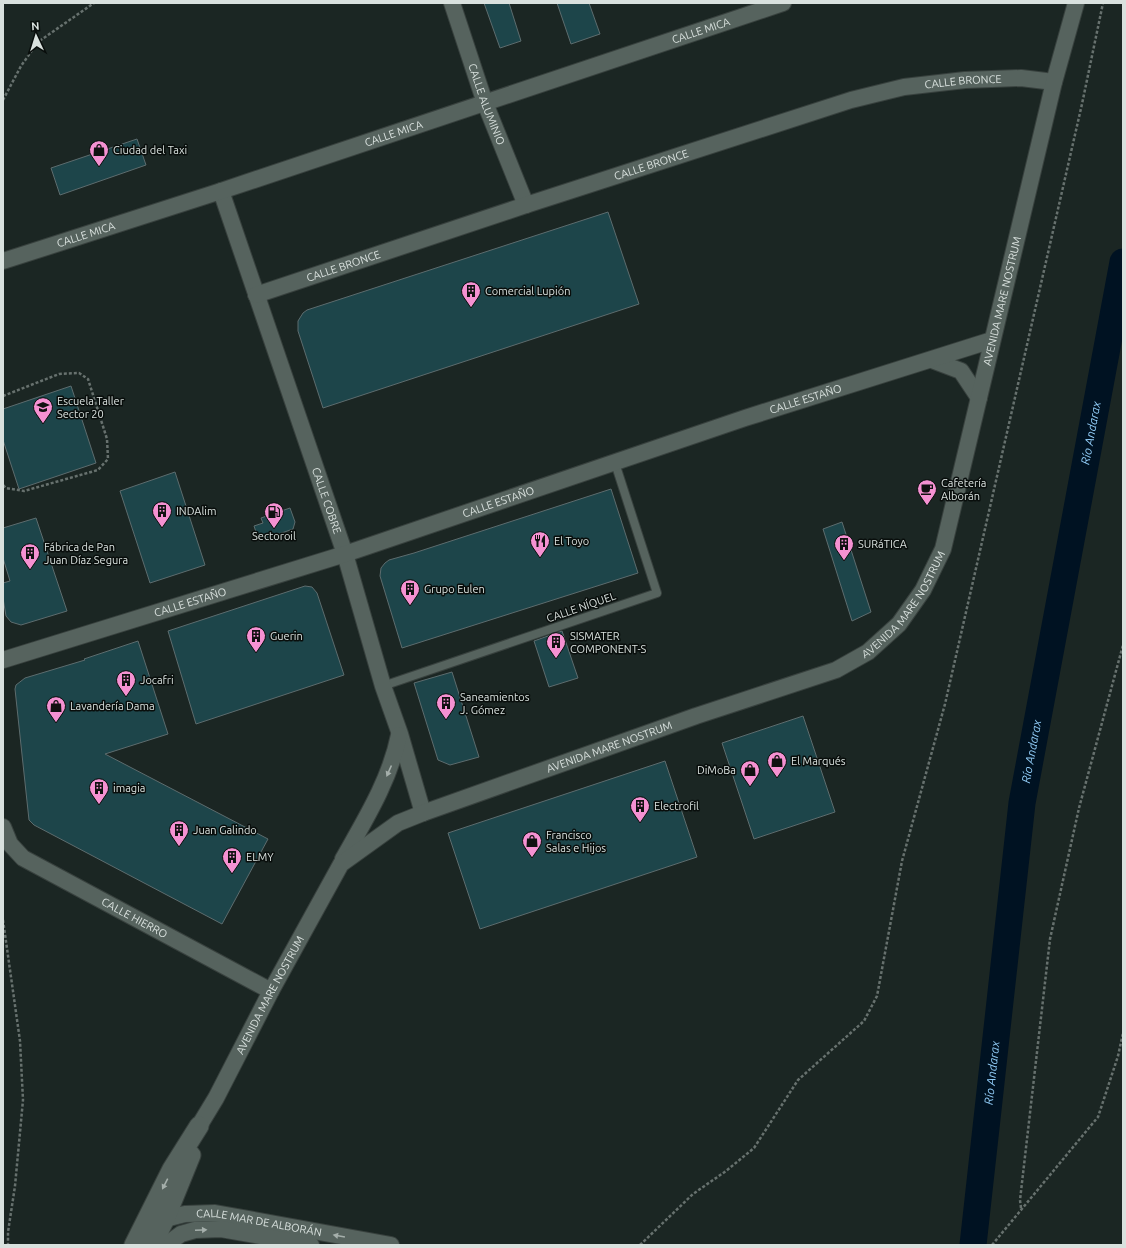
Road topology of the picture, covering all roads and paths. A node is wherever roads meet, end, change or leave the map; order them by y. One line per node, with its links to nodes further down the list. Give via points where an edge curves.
1 (94, 3): 7 (path, via 38,42 21,66)
2 (452, 3): 8 (street, CALLE ALUMINIO)
3 (783, 3): 8 (street, CALLE MICA)
4 (1076, 3): 6 (street, AVENIDA MARE NOSTRUM)
5 (1103, 3): 42 (path, via 1081,112 945,704 902,861 877,996 864,1021 798,1080 754,1148 693,1194)
6 (1054, 82): 10 (street, CALLE BRONCE, via 1021,78 965,80 904,87 851,100); 13 (street, AVENIDA MARE NOSTRUM)
7 (3, 100)
8 (485, 103): 9 (street, CALLE MICA); 10 (street, CALLE ALUMINIO)
9 (221, 191): 11 (street, CALLE MICA); 12 (street, CALLE COBRE)
10 (526, 205): 12 (street, CALLE BRONCE)
11 (3, 261)
12 (256, 295): 19 (street, CALLE COBRE)
13 (992, 340): 14 (street, CALLE ESTAÑO); 16 (street, AVENIDA MARE NOSTRUM)
14 (932, 360): 16 (street, via 961,371); 17 (street, CALLE ESTAÑO, via 745,418)
15 (3, 396): 18 (path, via 60,374 80,373 88,379 107,439 108,459 98,470 24,492)
16 (979, 398): 24 (street, AVENIDA MARE NOSTRUM, via 943,549 923,590 899,624 868,652 836,670 696,716)
17 (615, 463): 19 (street, CALLE ESTAÑO); 22 (lane, CALLE NÍQUEL, via 657,593)
18 (3, 485)
19 (345, 554): 21 (street, CALLE ESTAÑO); 22 (street, CALLE COBRE)
20 (1123, 646): 31 (path, via 1079,808 1050,939)
21 (3, 660)
22 (383, 686): 23 (street, CALLE COBRE)
23 (400, 734): 24 (street, CALLE COBRE); 26 (street, AVENIDA MARE NOSTRUM, one-way to 26, via 389,770)
24 (423, 813): 26 (street, AVENIDA MARE NOSTRUM, via 398,823)
25 (4, 831): 28 (street, CALLE HIERRO, via 10,844 23,858)
26 (341, 864): 28 (street, AVENIDA MARE NOSTRUM)
27 (3, 920): 36 (path, via 20,1040 23,1100)
28 (271, 991): 30 (street, AVENIDA MARE NOSTRUM)
29 (1123, 1033): 31 (path, via 1098,1117)
30 (199, 1126): 32 (street, AVENIDA MARE NOSTRUM, via 189,1163); 37 (street, AVENIDA MARE NOSTRUM, one-way to 37, via 172,1169)
31 (1021, 1208): 43 (path)
32 (165, 1219): 33 (street, CALLE MAR DE ALBORÁN, via 185,1214 215,1212); 37 (street, CALLE MAR DE ALBORÁN); 38 (street, AVENIDA MARE NOSTRUM)
33 (270, 1238): 34 (street, CALLE MAR DE ALBORÁN); 35 (street, CALLE MAR DE ALBORÁN); 41 (street, CALLE MAR DE ALBORÁN, one-way to 33)
34 (251, 1240): 39 (street, CALLE MAR DE ALBORÁN, one-way to 34, via 181,1234 196,1230 221,1229)
35 (292, 1243): 40 (street, CALLE MAR DE ALBORÁN)
36 (8, 1245)
37 (135, 1245)
38 (152, 1245)
39 (166, 1245)
40 (310, 1245)
41 (391, 1245)
42 (640, 1245)
43 (992, 1245)

